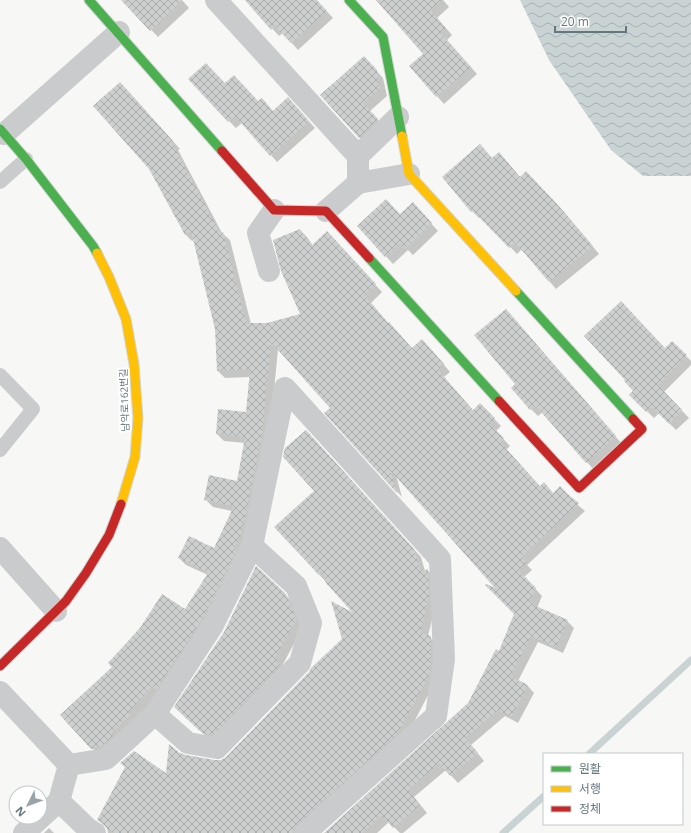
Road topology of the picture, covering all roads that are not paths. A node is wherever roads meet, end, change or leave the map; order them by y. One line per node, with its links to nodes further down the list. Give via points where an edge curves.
1 (89, 0): 4 (street)
2 (216, 0): 7 (street)
3 (349, 0): 5 (street, via 383,37)
4 (119, 32): 6 (street); 12 (street)
5 (398, 117): 7 (street); 9 (street)
6 (2, 132): 8 (street, 남악로162번길)
7 (358, 156): 11 (street)
8 (26, 159): 10 (lane); 19 (street, 남악로162번길, via 93,246 126,319 134,364 137,410 135,457 124,497 109,535 86,573)
9 (409, 174): 11 (street); 13 (street, via 642,429 579,488)
10 (0, 182)
11 (358, 183): 13 (street)
12 (274, 210): 13 (street); 14 (street, via 258,233)
13 (326, 211)
14 (269, 271)
15 (0, 375): 16 (lane, via 33,409)
16 (0, 450)
17 (252, 546): 22 (street, via 213,625); 22 (street, via 296,586 310,623 300,663 218,748 188,743); 27 (street, via 285,388 440,559 444,659 436,716)
18 (0, 548): 19 (street)
19 (56, 611): 20 (street, 남악로162번길)
20 (0, 666)
21 (0, 692): 23 (street)
22 (155, 714): 23 (street, via 106,759)
23 (69, 765): 24 (street)
24 (59, 801): 25 (street); 26 (street)
25 (24, 833)
26 (95, 833)
27 (305, 833)

